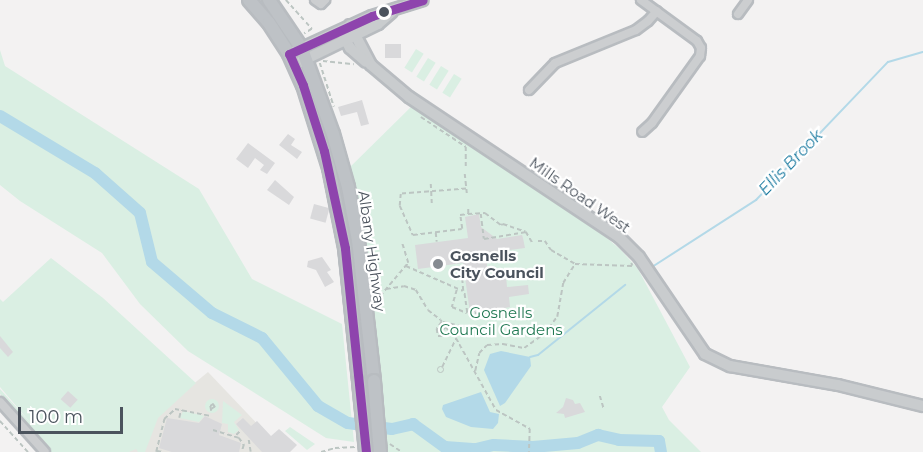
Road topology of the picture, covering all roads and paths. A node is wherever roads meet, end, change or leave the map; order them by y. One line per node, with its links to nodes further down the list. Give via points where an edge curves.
1 (249, 0): 13 (highway, Albany Highway)
2 (269, 0): 13 (highway, Albany Highway)
3 (286, 0): 12 (path, via 312,29)
4 (315, 0): 5 (street, via 321,4)
5 (325, 0)
6 (423, 0): 11 (main road)
7 (641, 0): 9 (street)
8 (748, 0): 10 (street)
9 (657, 11): 14 (street, via 636,30 555,63); 15 (street, via 701,48 700,56)
10 (738, 14)
11 (348, 32): 13 (main road); 49 (main road, Mills Road West, via 372,65 441,120 619,237 639,257 705,354 730,366 838,385)
12 (304, 34)
13 (298, 57): 21 (highway, Albany Highway, via 333,134); 36 (highway, Albany Highway, via 328,168)
14 (530, 90)
15 (642, 132)
16 (465, 174): 18 (path)
17 (431, 184): 19 (path)
18 (466, 189): 19 (path); 20 (path)
19 (431, 192): 22 (path); 26 (path, via 401,194 400,206 413,235)
20 (466, 194)
21 (351, 202): 36 (highway, via 345,212); 59 (highway, Albany Highway, bridge)
22 (432, 204)
23 (468, 208): 25 (path)
24 (481, 213): 25 (path); 27 (path, via 501,225); 27 (path, via 484,239)
25 (468, 214): 26 (path, via 460,215 462,229)
26 (436, 232): 29 (path)
27 (526, 232): 30 (path)
28 (538, 241): 33 (path, via 545,241 551,250)
29 (437, 242)
30 (532, 242)
31 (402, 243): 34 (path)
32 (631, 260): 33 (path, via 632,266)
33 (575, 264): 46 (path, via 563,283 557,317 544,334 524,348 498,344 483,347 475,363)
34 (406, 266): 37 (path); 38 (path)
35 (461, 266): 39 (path)
36 (348, 276): 60 (highway, Albany Highway, bridge)
37 (458, 288): 39 (path); 41 (path, via 452,307)
38 (386, 289): 40 (path); 43 (path, via 404,286 416,290 428,310)
39 (464, 291): 41 (path)
40 (371, 307)
41 (467, 313): 42 (path)
42 (486, 313)
43 (442, 322): 44 (path, via 460,326); 44 (path, via 438,336 443,336 445,327)
44 (457, 337): 45 (path); 46 (path)
45 (442, 367)
46 (475, 375): 69 (path, via 496,410 530,429)
47 (600, 396): 51 (path)
48 (0, 402): 63 (street)
49 (923, 406)
50 (181, 409): 52 (path); 53 (path); 61 (path, via 164,419)
51 (604, 409)
52 (210, 416)
53 (179, 418)
54 (0, 421): 62 (path)
55 (213, 430): 57 (path)
56 (240, 431): 57 (path)
57 (235, 436): 65 (path, via 243,442)
58 (249, 440): 66 (path)
59 (385, 448): 68 (path)
60 (363, 450): 67 (path, via 335,448)
61 (156, 451): 64 (path)
62 (28, 452)
63 (45, 452)
64 (163, 452)
65 (242, 452)
66 (251, 452)
67 (321, 452)
68 (402, 452)
69 (529, 452)

